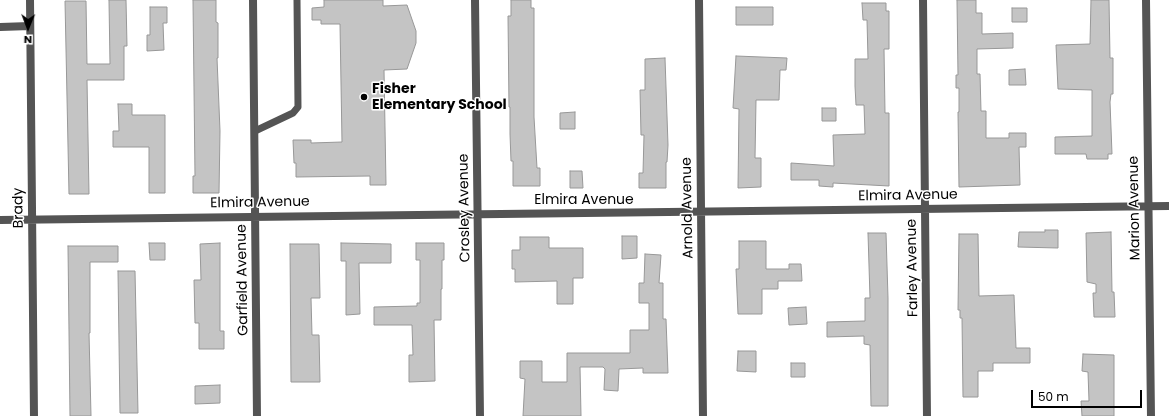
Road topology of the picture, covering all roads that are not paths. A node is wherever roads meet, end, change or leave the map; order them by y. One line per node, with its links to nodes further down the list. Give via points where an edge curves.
1 (30, 0): 9 (street, Brady)
2 (253, 0): 10 (street, Garfield Avenue)
3 (297, 0): 10 (lane, via 298,107 293,113)
4 (475, 0): 15 (street, Crosley Avenue)
5 (699, 0): 14 (street, Arnold Avenue)
6 (923, 0): 13 (street, Farley Avenue)
7 (1146, 0): 11 (street, Marion Avenue)
8 (0, 26): 9 (street)
9 (30, 26): 17 (street, Brady)
10 (255, 131): 16 (street, Garfield Avenue)
11 (1148, 206): 12 (street, Elmira Avenue); 13 (street, Elmira Avenue); 24 (street, Marion Avenue)
12 (1169, 206)
13 (926, 208): 14 (street, Elmira Avenue); 23 (street, Farley Avenue)
14 (701, 213): 15 (street, Elmira Avenue); 22 (street, Arnold Avenue)
15 (478, 214): 16 (street, Elmira Avenue); 21 (street, Crosley Avenue)
16 (255, 217): 17 (street, Elmira Avenue); 20 (street, Garfield Avenue)
17 (32, 219): 18 (street, Elmira Avenue); 19 (street, Brady)
18 (0, 220)
19 (34, 416)
20 (257, 416)
21 (480, 416)
22 (704, 416)
23 (928, 416)
24 (1151, 416)

